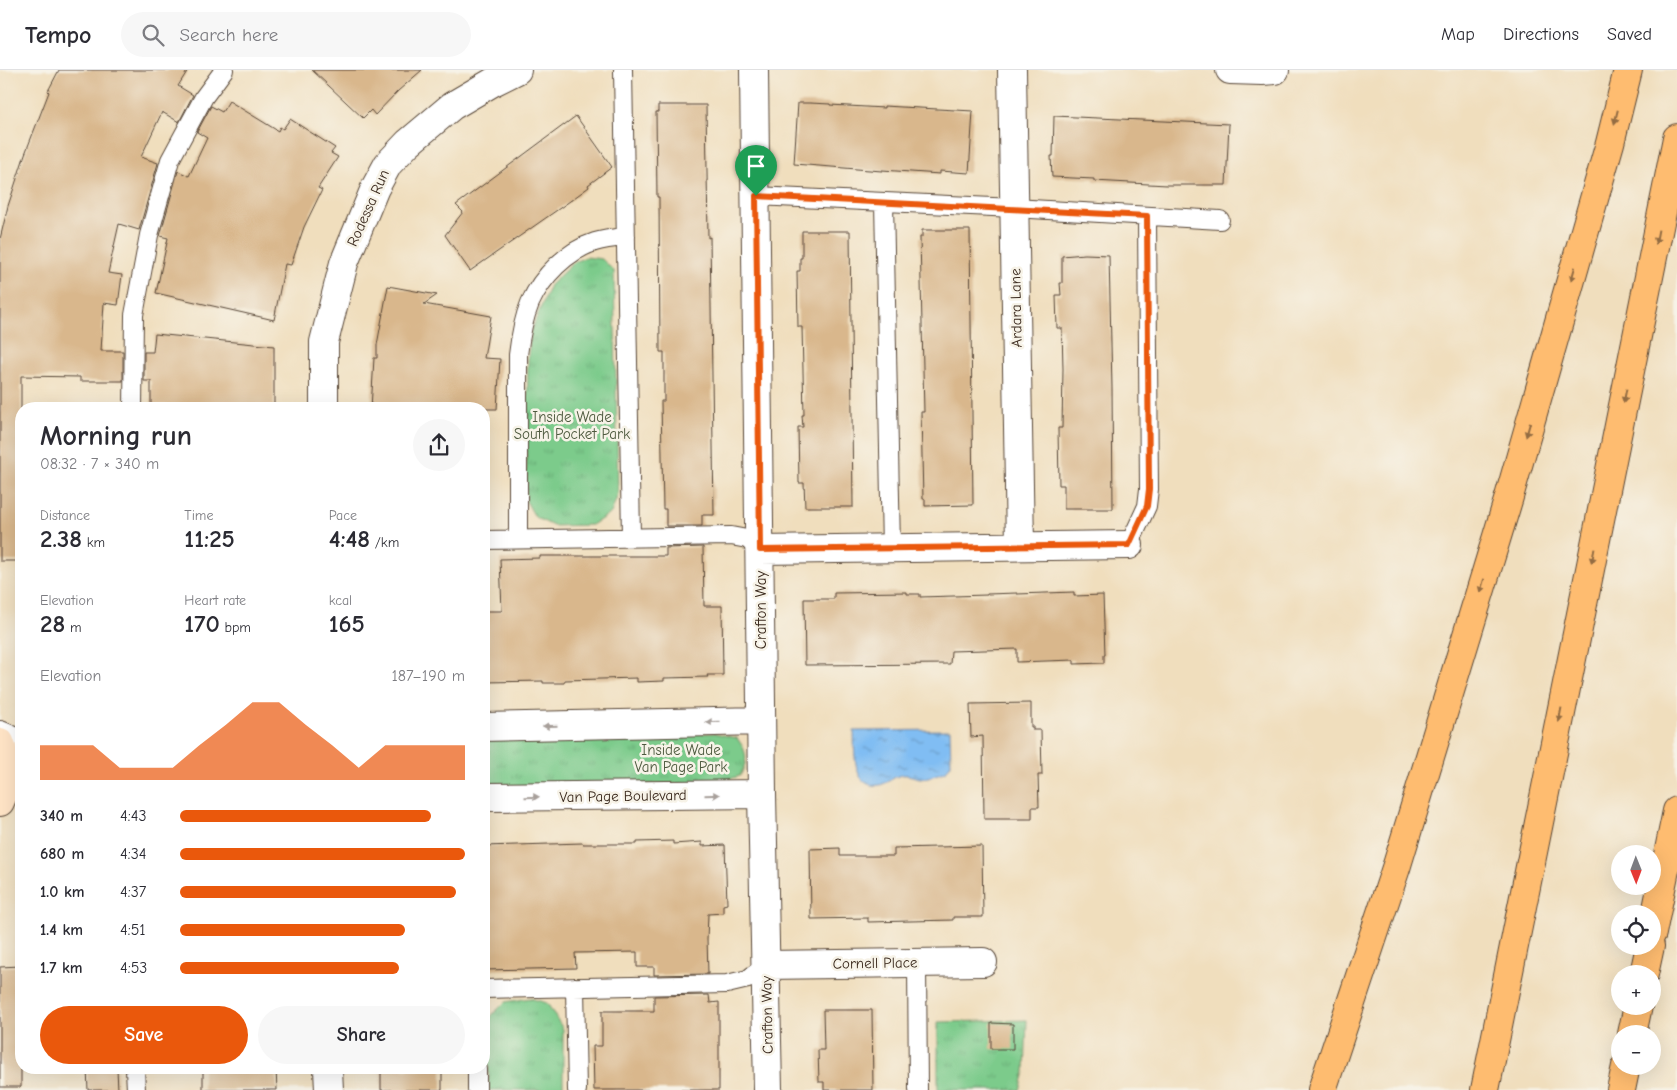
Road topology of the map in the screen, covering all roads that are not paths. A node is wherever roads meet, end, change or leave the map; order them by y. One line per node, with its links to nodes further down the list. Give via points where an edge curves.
1 (224, 70): 16 (lane, via 204,97 170,160 149,235 134,315)
2 (517, 70): 17 (street, Rodessa Run, via 452,106 388,164 344,263 324,342)
3 (623, 70): 15 (lane)
4 (754, 70): 10 (street, Crafton Way)
5 (1012, 70): 12 (street, Ardara Lane)
6 (1230, 70): 7 (street)
7 (1275, 70)
8 (1628, 70): 50 (highway, one-way to 50, via 1509,498 1397,865)
9 (1677, 138): 51 (highway, one-way to 51)
10 (756, 196): 11 (lane); 24 (street, Crafton Way)
11 (884, 202): 12 (lane); 23 (lane)
12 (1014, 208): 13 (lane); 22 (street, Ardara Lane)
13 (1147, 216): 14 (lane); 21 (lane, via 1149,489 1147,506)
14 (1220, 220)
15 (626, 237): 18 (lane); 19 (lane, via 595,242 567,256 547,276 530,303 521,331 518,356)
16 (133, 402)
17 (324, 402)
18 (631, 537): 19 (lane); 24 (lane, via 731,536 747,540)
19 (518, 539): 20 (lane)
20 (490, 540)
21 (1129, 545): 22 (street)
22 (1020, 546): 23 (street)
23 (891, 548): 24 (street)
24 (760, 550): 25 (street, Crafton Way)
25 (762, 721): 26 (street, one-way to 26); 30 (street, Crafton Way)
26 (490, 728)
27 (0, 735): 28 (street)
28 (15, 741)
29 (0, 742): 31 (street, via 6,759)
30 (762, 794): 32 (street, Van Page Boulevard, one-way to 30); 37 (street, Crafton Way)
31 (9, 796)
32 (490, 797)
33 (1677, 811): 34 (highway)
34 (1658, 905)
35 (984, 962): 36 (street, Cornell Place)
36 (916, 963): 37 (street, Cornell Place); 49 (lane)
37 (766, 965): 38 (lane, via 748,979 727,984); 48 (street, Crafton Way)
38 (575, 987): 39 (lane); 47 (lane)
39 (490, 989)
40 (135, 1074): 44 (lane)
41 (328, 1074): 45 (street)
42 (477, 1074): 46 (lane)
43 (1624, 1075): 52 (highway)
44 (136, 1090)
45 (328, 1090)
46 (477, 1090)
47 (577, 1090)
48 (768, 1090)
49 (918, 1090)
50 (1322, 1090)
51 (1485, 1090)
52 (1621, 1090)

